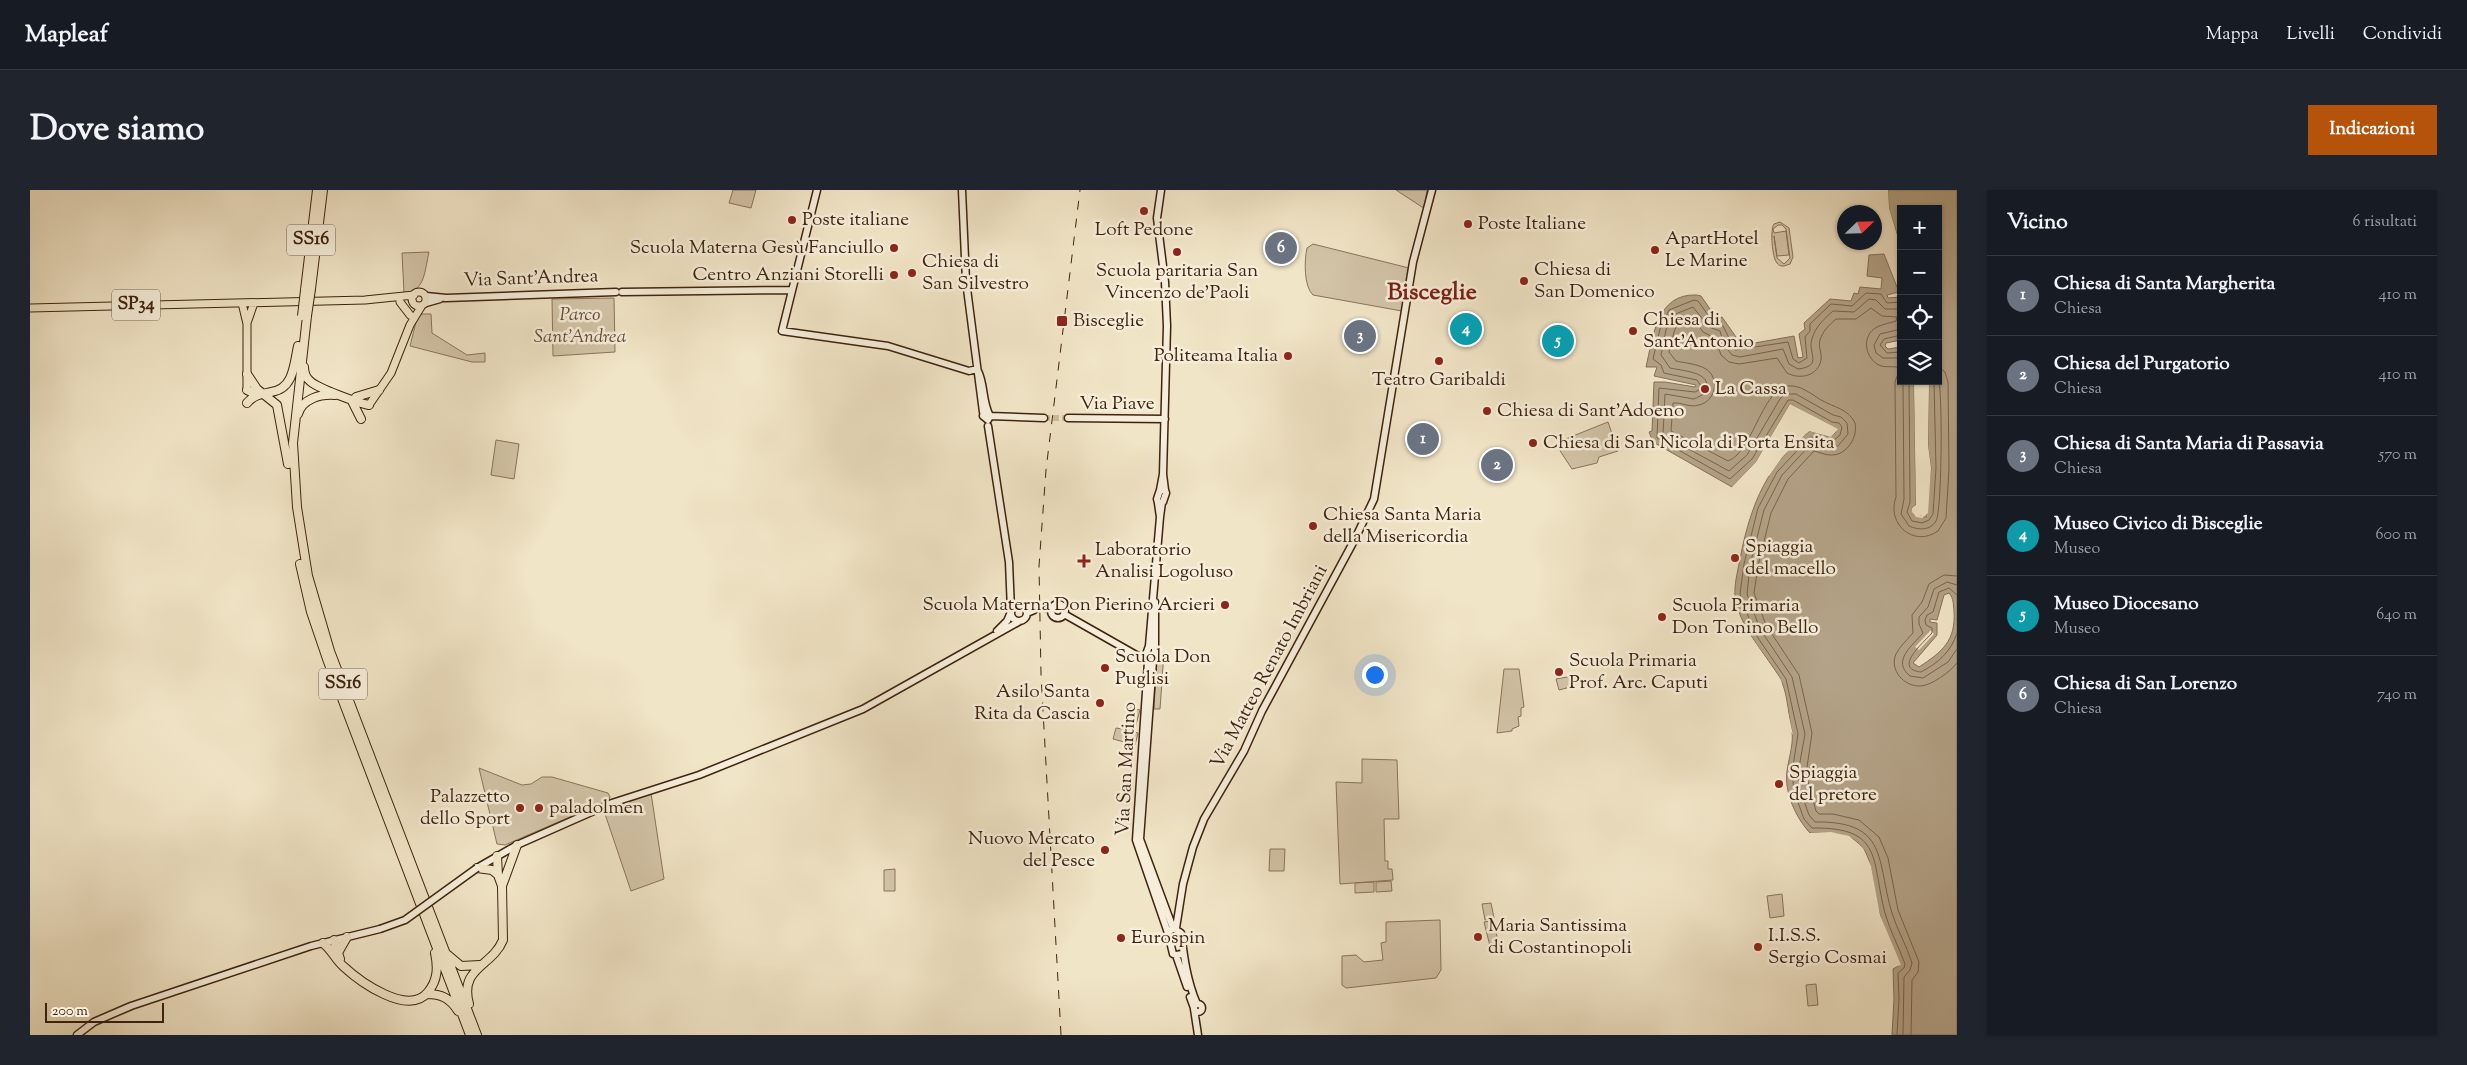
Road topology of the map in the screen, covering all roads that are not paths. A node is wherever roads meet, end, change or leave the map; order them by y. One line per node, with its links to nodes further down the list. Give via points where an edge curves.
1 (317, 190): 7 (highway, SS16)
2 (323, 190): 7 (highway, SS16)
3 (817, 190): 8 (street, via 797,279)
4 (962, 190): 19 (street, via 967,287)
5 (1161, 190): 32 (street, via 1157,218 1167,326)
6 (1432, 190): 47 (street, Via Matteo Renato Imbriani, via 1413,262 1372,504 1244,751 1204,819 1193,847)
7 (308, 289): 18 (highway, SS16, bridge)
8 (791, 290): 10 (street, Via Sant'Andrea, via 619,292); 19 (street, via 782,331 888,346 968,371)
9 (391, 298): 10 (main road, Via Sant'Andrea); 11 (main road, Via Sant'Andrea); 13 (main road, Via Sant'Andrea)
10 (419, 301): 11 (main road, Via Sant'Andrea); 15 (main road); 17 (main road)
11 (400, 302): 15 (main road)
12 (242, 303): 13 (main road, Via Sant'Andrea); 14 (main road, SP34); 16 (main road)
13 (254, 303): 16 (main road)
14 (30, 308)
15 (410, 315): 17 (main road)
16 (247, 324): 20 (main road)
17 (410, 325): 22 (main road, via 398,360)
18 (301, 346): 23 (highway, via 287,385 278,391); 24 (highway, via 309,381); 33 (highway, SS16); 34 (highway, SS16, via 290,423)
19 (977, 370): 28 (street, via 982,377)
20 (247, 374): 21 (main road); 23 (highway)
21 (247, 390): 23 (highway)
22 (379, 390): 25 (highway); 27 (main road)
23 (259, 392): 26 (highway); 34 (highway, via 273,400 280,410)
24 (341, 395): 25 (highway); 33 (highway, via 328,394 307,401 300,408)
25 (354, 399): 27 (highway); 31 (highway)
26 (247, 403)
27 (369, 405)
28 (986, 415): 29 (street); 35 (street)
29 (1044, 418)
30 (1068, 418): 32 (street, Via Piave)
31 (361, 419)
32 (1165, 419): 41 (street, via 1162,490 1157,499 1160,517)
33 (295, 424): 53 (highway, SS16, via 296,507 316,610)
34 (288, 464): 50 (highway, SS16, via 295,540 311,612)
35 (1011, 580): 36 (street, via 1016,598); 37 (street)
36 (1024, 609): 37 (street, via 1014,607); 39 (street, via 1024,619)
37 (1011, 612): 39 (street, via 1013,619); 40 (street)
38 (1065, 612): 38 (street, via 1057,618 1053,610 1061,605); 41 (street, via 1135,652); 42 (street)
39 (1020, 621): 40 (street)
40 (994, 634): 43 (street, via 863,709 699,775 612,803)
41 (1150, 648): 42 (street); 42 (street, via 1155,654)
42 (1149, 661): 48 (street, Via San Martino, via 1140,831 1142,847); 51 (street, Via San Martino, via 1136,840)
43 (517, 845): 44 (street); 46 (highway)
44 (497, 856): 45 (street); 46 (highway)
45 (477, 868): 46 (highway); 52 (street, bridge, via 405,920)
46 (502, 874): 58 (highway, via 503,940 494,955)
47 (1180, 908): 49 (street); 51 (street)
48 (1168, 916): 49 (street); 51 (street, Via San Martino)
49 (1177, 917): 51 (street)
50 (426, 920): 59 (highway, via 437,968); 60 (highway, SS16)
51 (1175, 931): 57 (street); 57 (street)
52 (348, 937): 54 (street); 56 (highway)
53 (441, 939): 58 (highway, via 449,957 460,966); 62 (highway, SS16)
54 (334, 940): 55 (street); 56 (highway)
55 (323, 943): 56 (highway); 61 (street, via 131,1006 94,1022)
56 (336, 951): 59 (highway, via 342,966 386,996 406,1001)
57 (1179, 955): 63 (street, via 1196,1008)
58 (480, 965): 62 (highway, via 468,979 467,998)
59 (427, 994): 60 (highway, via 439,994 453,1002)
60 (470, 1033)
61 (77, 1035)
62 (478, 1035)
63 (1199, 1035)

